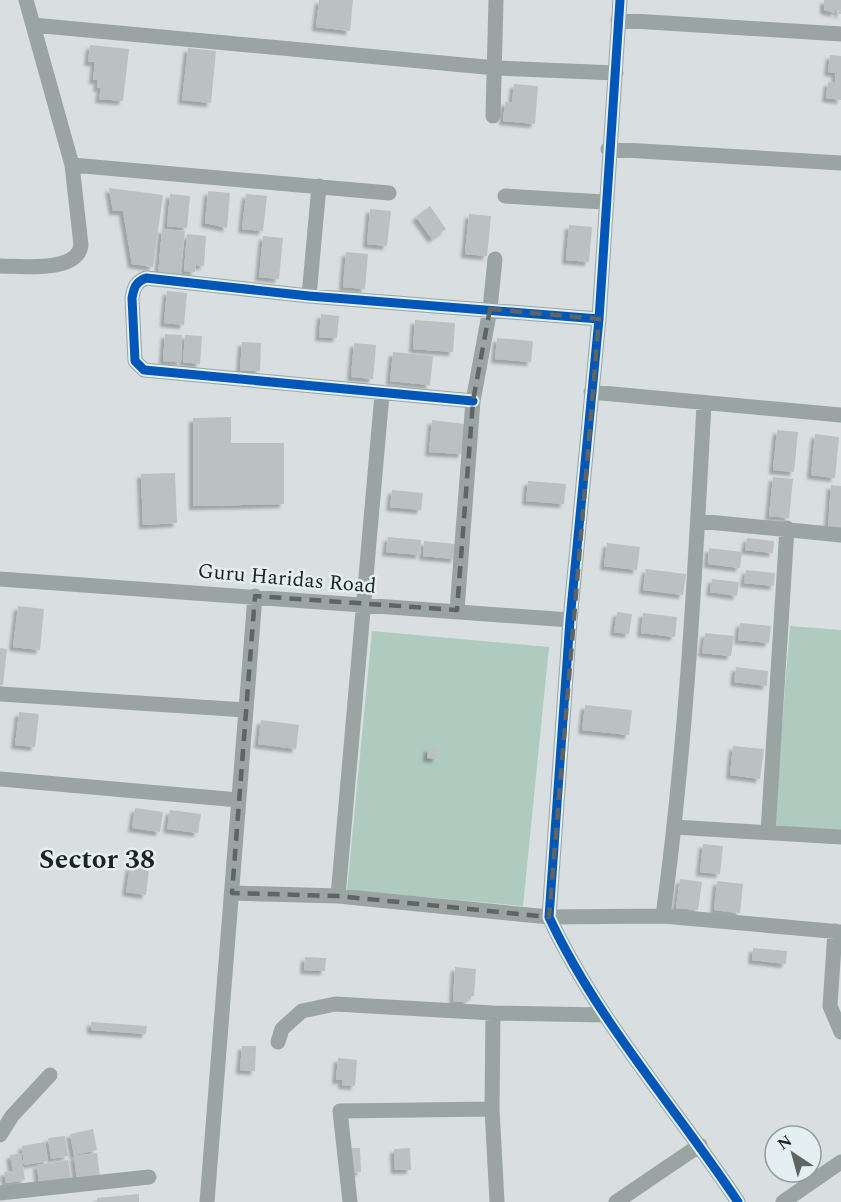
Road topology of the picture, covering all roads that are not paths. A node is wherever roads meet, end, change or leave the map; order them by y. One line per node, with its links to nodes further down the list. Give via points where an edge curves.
1 (26, 0): 5 (street)
2 (496, 0): 7 (street)
3 (620, 0): 4 (street)
4 (618, 20): 6 (street); 8 (street)
5 (33, 25): 7 (street); 12 (street)
6 (841, 34)
7 (495, 68): 8 (street); 9 (street)
8 (616, 73): 10 (street)
9 (493, 116)
10 (608, 149): 11 (street); 16 (street)
11 (841, 163)
12 (72, 165): 13 (street); 18 (street, via 80,252 63,265)
13 (319, 186): 14 (street); 19 (street)
14 (389, 194)
15 (505, 196): 16 (street)
16 (604, 202): 21 (street)
17 (495, 259): 20 (street)
18 (0, 266)
19 (309, 296): 20 (street); 23 (street, via 146,278 138,282 132,298 135,361 144,370)
20 (490, 309): 21 (street); 24 (street)
21 (598, 319): 22 (street)
22 (591, 392): 25 (street); 34 (street)
23 (382, 394): 24 (street); 32 (street)
24 (473, 401): 33 (street)
25 (704, 404): 26 (street); 27 (street)
26 (841, 415)
27 (698, 521): 28 (street); 39 (street)
28 (788, 528): 29 (street); 40 (street)
29 (841, 535)
30 (0, 579): 31 (street, Guru Haridas Road)
31 (255, 596): 32 (street, Guru Haridas Road); 36 (street)
32 (363, 607): 33 (street, Guru Haridas Road); 43 (street)
33 (457, 610): 34 (street, Guru Haridas Road)
34 (570, 620): 45 (street)
35 (0, 694): 36 (street)
36 (246, 710): 38 (street)
37 (0, 779): 38 (street)
38 (239, 800): 42 (street)
39 (675, 827): 40 (street); 44 (street)
40 (768, 832): 41 (street)
41 (841, 837)
42 (232, 893): 43 (street); 58 (street)
43 (338, 896): 45 (street)
44 (663, 916): 45 (street); 46 (street)
45 (549, 917): 48 (street)
46 (838, 932): 49 (street, via 830,1006)
47 (493, 1013): 48 (street); 50 (street, via 325,1006 302,1011 282,1029); 52 (street)
48 (604, 1015): 54 (street)
49 (841, 1032)
50 (278, 1042)
51 (50, 1075): 53 (street)
52 (492, 1109): 59 (street, via 340,1111); 60 (street)
53 (0, 1135)
54 (700, 1145): 61 (street); 62 (street)
55 (841, 1162): 63 (street)
56 (149, 1178): 57 (street)
57 (0, 1193)
58 (207, 1202)
59 (350, 1202)
60 (496, 1202)
61 (616, 1202)
62 (738, 1202)
63 (783, 1202)

